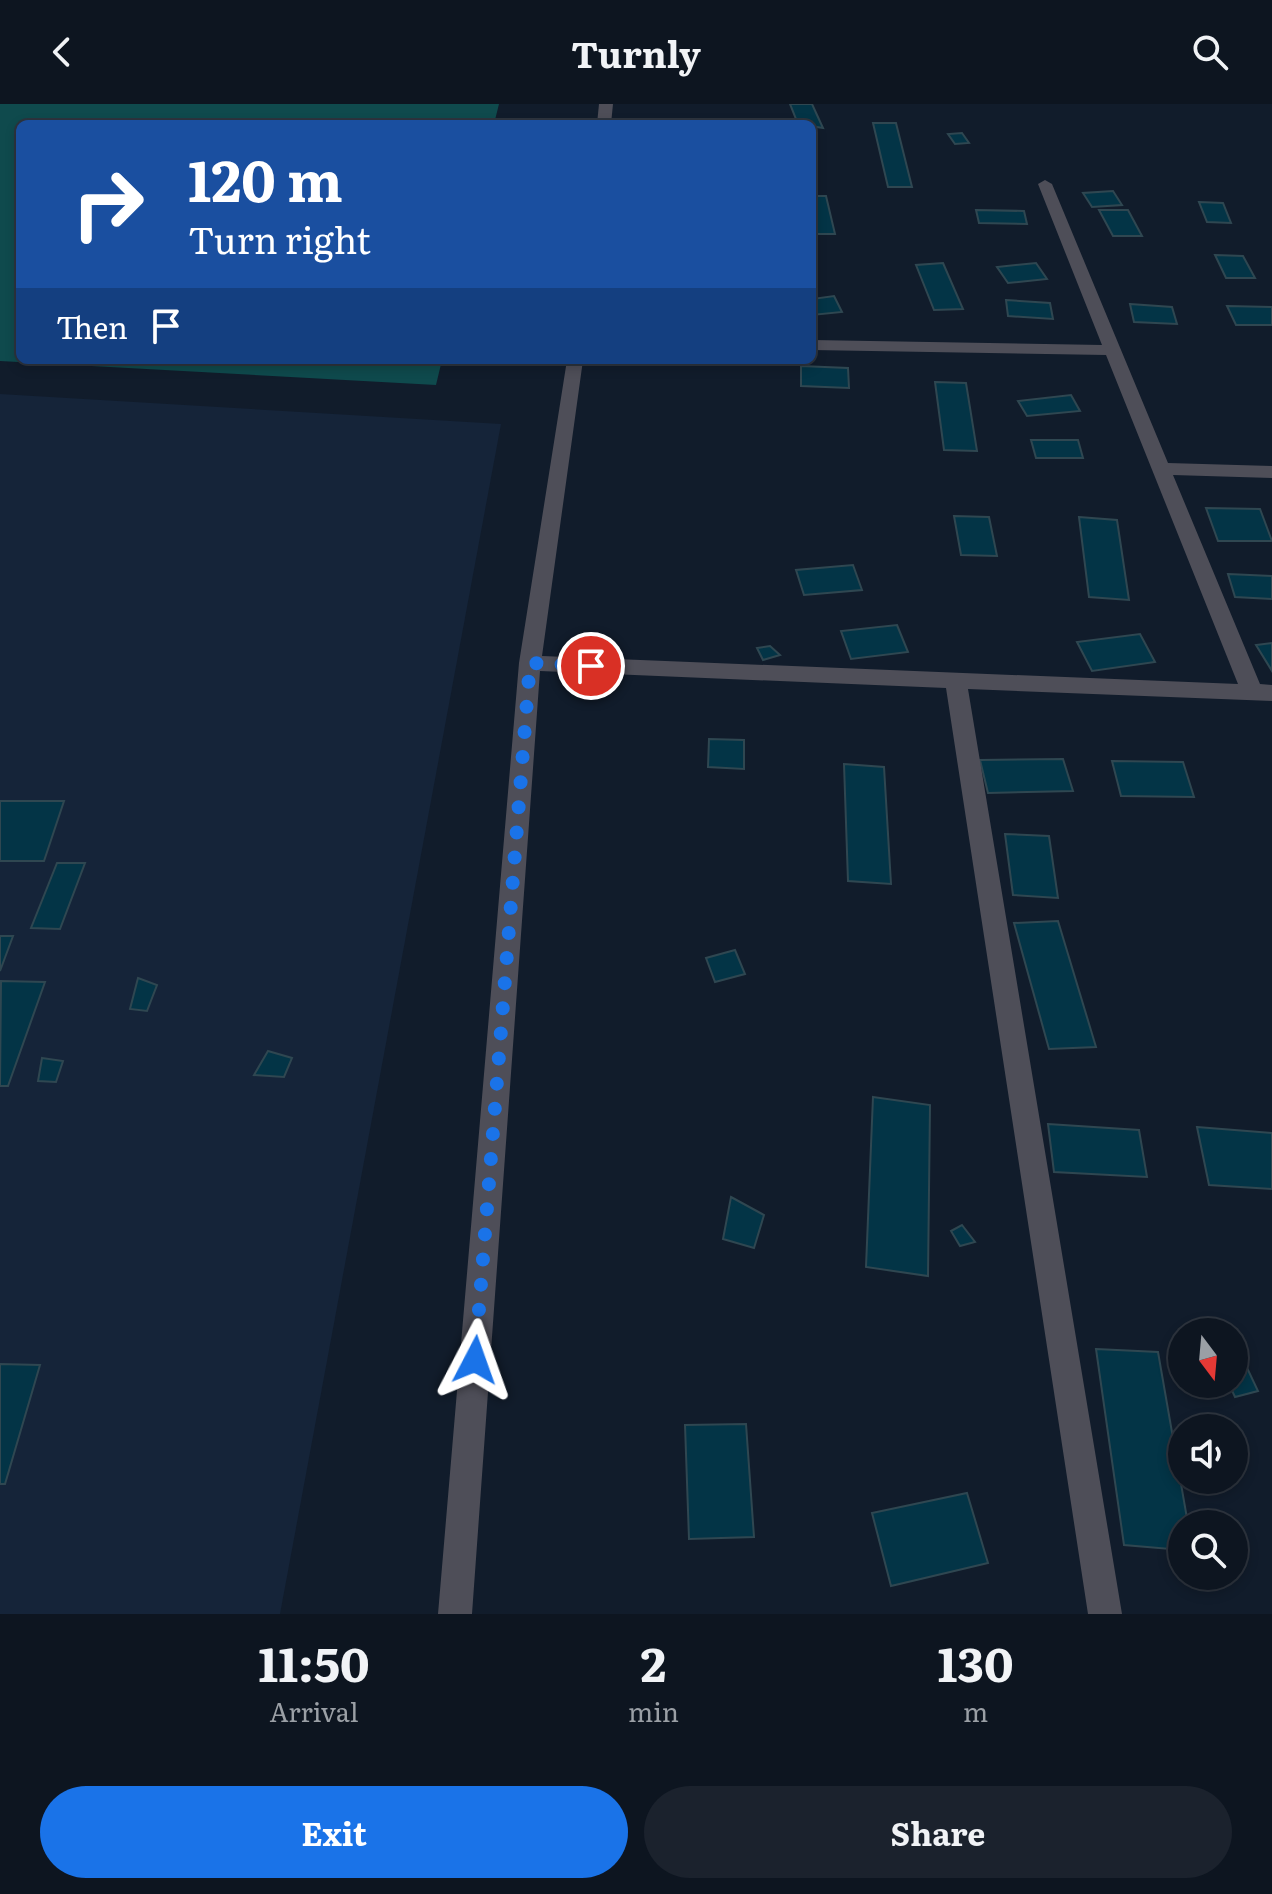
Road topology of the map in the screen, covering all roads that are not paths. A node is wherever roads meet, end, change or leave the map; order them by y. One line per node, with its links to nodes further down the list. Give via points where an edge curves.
1 (1045, 184): 3 (street)
2 (816, 345): 3 (street)
3 (1113, 350): 5 (street)
4 (574, 364): 7 (street)
5 (1162, 469): 6 (street); 9 (street)
6 (1272, 472)
7 (530, 663): 8 (street); 10 (street)
8 (956, 682): 9 (street); 11 (street)
9 (1262, 692)
10 (455, 1614)
11 (1105, 1614)

